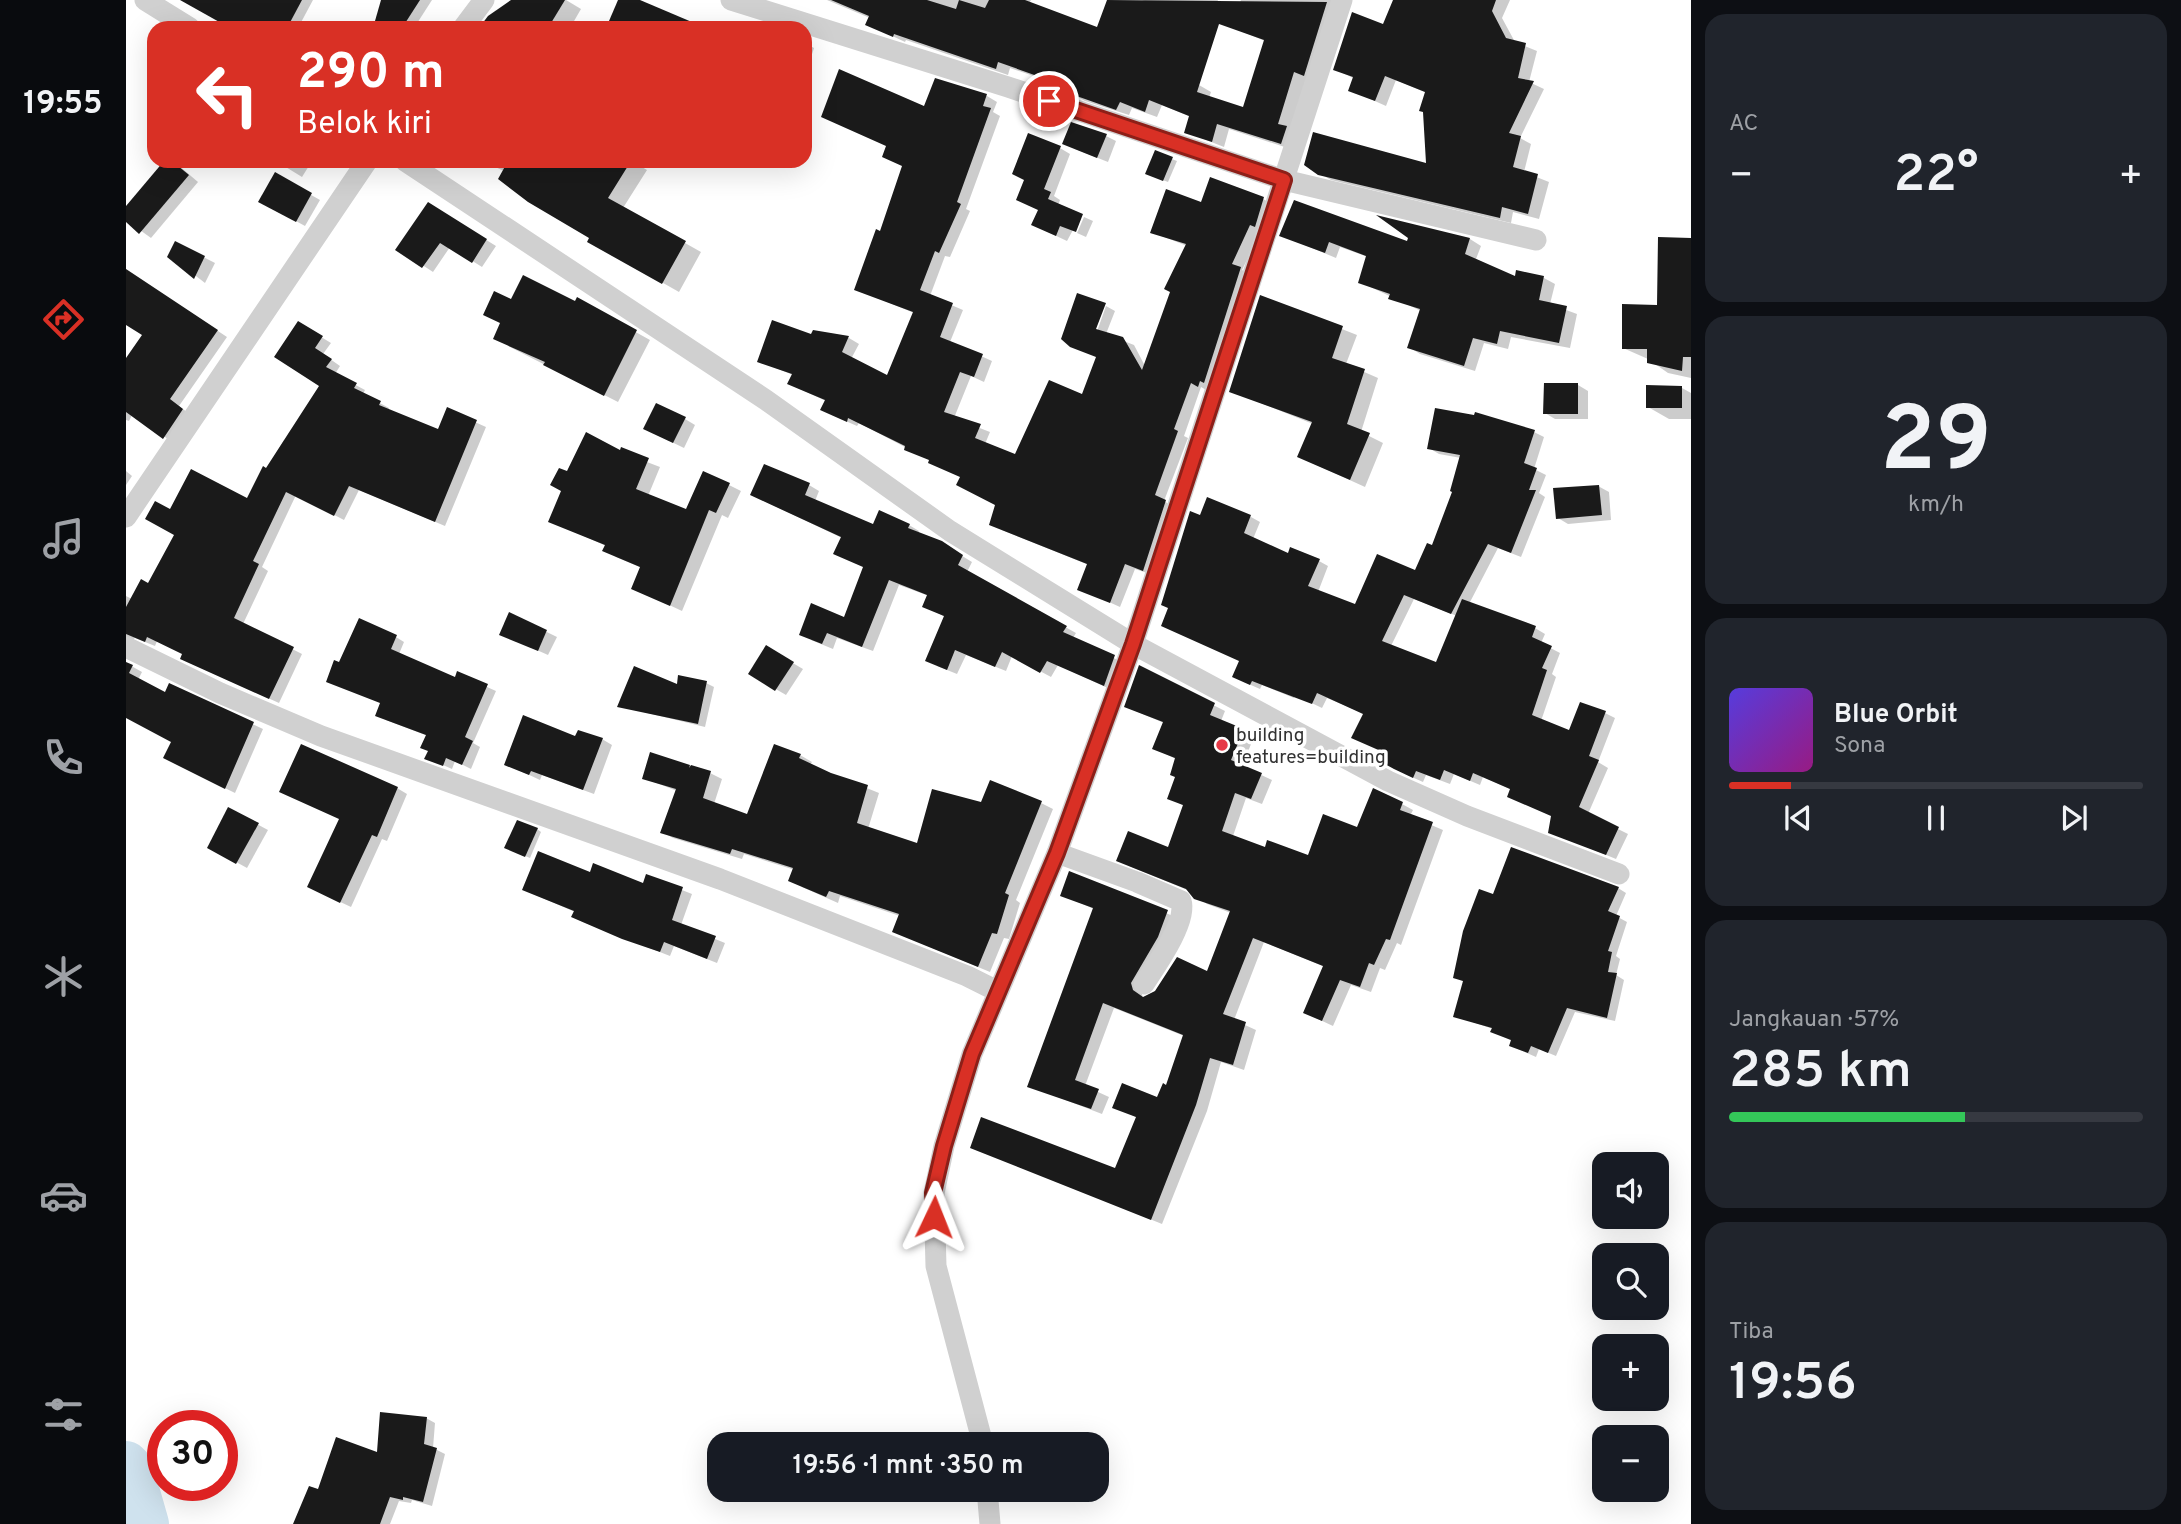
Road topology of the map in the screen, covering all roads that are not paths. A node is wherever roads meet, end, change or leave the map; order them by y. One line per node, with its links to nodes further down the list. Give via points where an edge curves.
1 (145, 0): 5 (street)
2 (484, 0): 6 (street)
3 (731, 0): 7 (street)
4 (1342, 0): 11 (street)
5 (179, 21)
6 (468, 21)
7 (798, 21)
8 (812, 25): 11 (street)
9 (362, 168): 13 (street)
10 (416, 168): 14 (street, via 756,393 984,553)
11 (1284, 180): 12 (street); 14 (street)
12 (1536, 240)
13 (126, 517)
14 (1133, 644): 16 (street); 17 (street, via 1388,781 1467,817)
15 (126, 647): 19 (street, via 321,736 720,879)
16 (1057, 853): 18 (street, via 1181,901 1182,914 1164,955); 19 (street)
17 (1619, 874)
18 (1144, 984)
19 (997, 991): 20 (street, via 972,1054 933,1193 936,1266)
20 (980, 1432)
21 (988, 1502): 22 (street)
22 (990, 1524)

